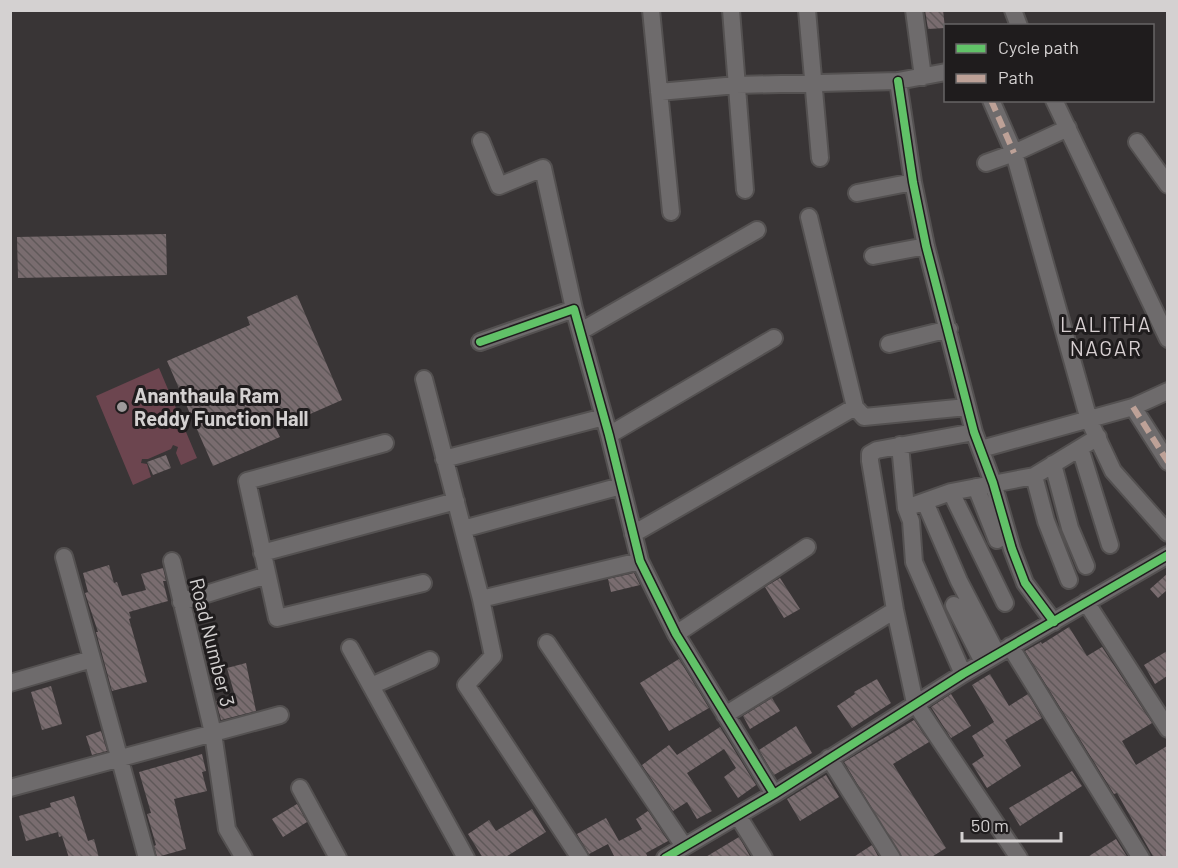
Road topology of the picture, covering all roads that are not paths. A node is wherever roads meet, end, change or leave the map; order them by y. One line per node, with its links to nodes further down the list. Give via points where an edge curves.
1 (651, 10): 10 (street)
2 (731, 10): 9 (street)
3 (807, 10): 8 (street)
4 (914, 10): 6 (street)
5 (944, 72): 6 (street)
6 (923, 77): 7 (street)
7 (898, 81): 8 (street); 19 (street)
8 (814, 83): 9 (street); 17 (street)
9 (737, 86): 10 (street); 21 (street)
10 (659, 92): 23 (street)
11 (992, 102): 16 (street)
12 (1055, 102): 13 (street)
13 (1068, 128): 16 (street); 32 (street)
14 (481, 141): 28 (street, via 499,186 543,168)
15 (1137, 142): 20 (street)
16 (1014, 153): 18 (street); 41 (street)
17 (820, 158)
18 (986, 163)
19 (913, 182): 22 (street); 26 (street)
20 (1167, 185)
21 (746, 190)
22 (856, 193)
23 (671, 212)
24 (809, 218): 38 (street)
25 (757, 230): 30 (street)
26 (926, 246): 27 (street); 29 (street)
27 (873, 256)
28 (574, 309): 30 (street); 33 (street)
29 (949, 329): 34 (street); 37 (street)
30 (581, 331): 40 (street)
31 (774, 338): 43 (street)
32 (1167, 339)
33 (480, 342)
34 (889, 344)
35 (423, 379): 49 (street)
36 (1167, 391): 39 (street)
37 (967, 406): 38 (street, via 864,417); 42 (street)
38 (855, 407): 62 (street)
39 (1133, 407): 41 (street); 50 (street)
40 (604, 417): 43 (street); 49 (street)
41 (1089, 420): 44 (street); 48 (street)
42 (974, 432): 46 (street); 48 (street)
43 (609, 435): 54 (street)
44 (1098, 437): 47 (street); 61 (street, via 1113,471)
45 (385, 443): 67 (street, via 247,481)
46 (900, 445): 59 (street); 63 (street, via 870,454)
47 (1080, 448): 51 (street); 65 (street)
48 (981, 449): 53 (street)
49 (444, 459): 57 (street)
50 (1167, 462)
51 (1053, 464): 52 (street); 73 (street, via 1070,528)
52 (1034, 476): 53 (street); 76 (street)
53 (993, 483): 55 (street); 84 (street, via 1025,583)
54 (621, 486): 60 (street); 62 (street)
55 (976, 487): 56 (street); 64 (street)
56 (951, 492): 58 (street); 81 (street)
57 (456, 501): 60 (street); 67 (street)
58 (925, 502): 59 (street); 88 (street)
59 (908, 514): 63 (street); 72 (street)
60 (463, 530): 78 (street)
61 (1167, 533)
62 (633, 534): 71 (street)
63 (884, 540): 74 (street)
64 (998, 540)
65 (1110, 545)
66 (807, 547): 85 (street)
67 (262, 553): 75 (street)
68 (1167, 555): 80 (street)
69 (64, 557): 89 (street)
70 (172, 561): 79 (street, Road Number 3)
71 (640, 561): 78 (street); 85 (street)
72 (914, 562): 74 (street); 91 (street)
73 (1086, 566)
74 (888, 568): 83 (street)
75 (267, 575): 77 (street, via 277,618); 79 (street)
76 (1069, 580)
77 (423, 584)
78 (481, 598): 110 (street, via 493,656 466,685)
79 (181, 602): 98 (street, Road Number 3)
80 (1086, 602): 84 (street); 97 (street)
81 (1005, 603)
82 (954, 605): 88 (street)
83 (895, 610): 94 (street); 96 (street)
84 (1054, 622): 88 (street)
85 (676, 634): 96 (street)
86 (547, 643): 105 (street)
87 (350, 648): 93 (street)
88 (996, 654): 91 (street); 115 (street)
89 (92, 659): 92 (street); 99 (street)
90 (430, 660): 93 (street)
91 (963, 674): 94 (street)
92 (10, 683)
93 (371, 686): 109 (street)
94 (915, 703): 100 (street); 114 (street)
95 (280, 715): 98 (street)
96 (725, 715): 103 (street)
97 (1167, 729)
98 (213, 733): 99 (street); 107 (street, Road Number 3, via 227,829)
99 (120, 758): 101 (street); 106 (street)
100 (829, 758): 103 (street); 113 (street)
101 (10, 788)
102 (300, 788): 108 (street)
103 (774, 794): 104 (street)
104 (738, 816): 105 (street); 112 (street)
105 (684, 846): 111 (street)
106 (147, 858)
107 (244, 858)
108 (338, 858)
109 (466, 858)
110 (580, 858)
111 (665, 858)
112 (764, 858)
113 (892, 858)
114 (1019, 858)
115 (1141, 858)

